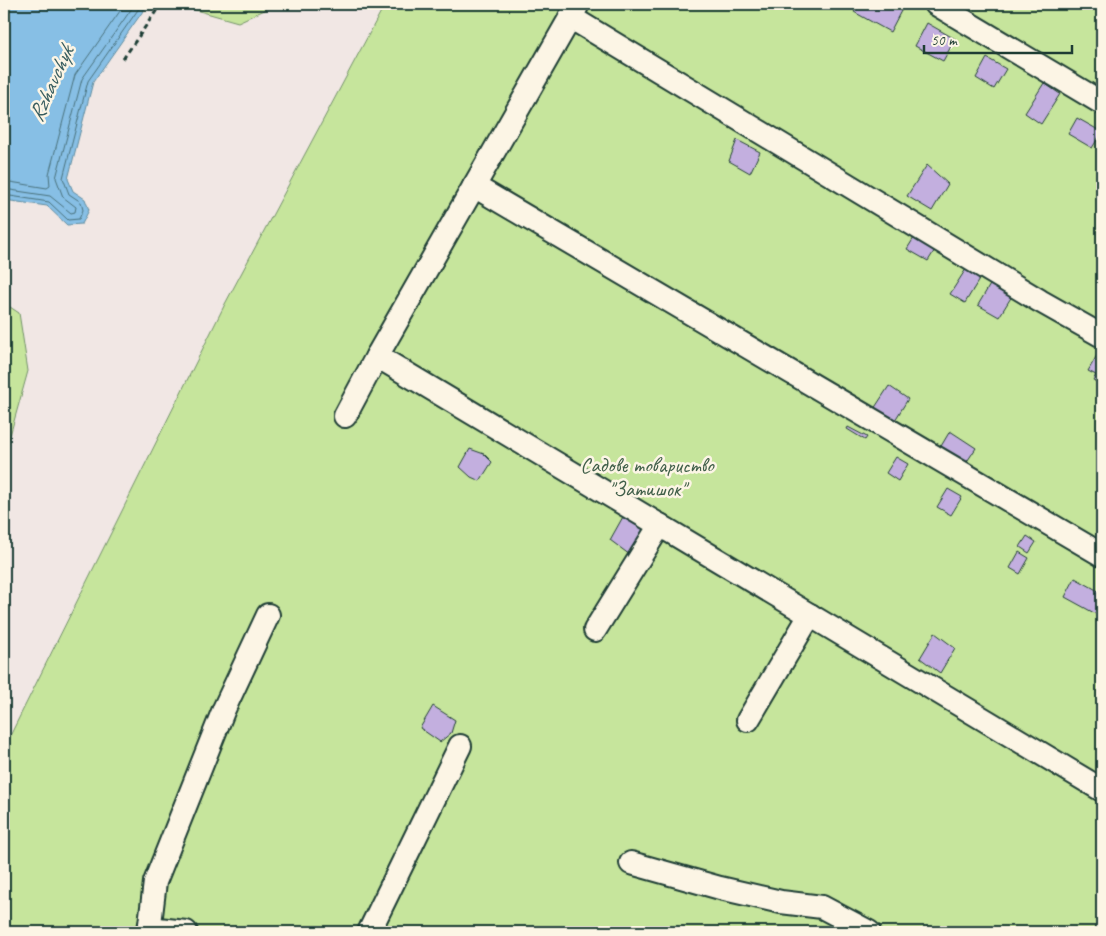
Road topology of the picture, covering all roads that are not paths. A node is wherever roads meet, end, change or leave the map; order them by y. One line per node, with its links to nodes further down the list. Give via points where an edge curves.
1 (936, 4): 3 (lane)
2 (574, 10): 4 (lane); 5 (lane, via 1040,301)
3 (1102, 103)
4 (474, 186): 6 (lane); 9 (lane)
5 (1102, 336)
6 (377, 356): 7 (lane); 8 (lane)
7 (345, 416)
8 (660, 525): 11 (lane); 12 (lane)
9 (1102, 555)
10 (268, 615): 17 (lane, via 224,709 155,882)
11 (810, 615): 13 (lane); 15 (lane)
12 (595, 630)
13 (748, 720)
14 (460, 746): 19 (lane)
15 (1102, 790)
16 (631, 863): 20 (lane, via 781,902 822,907)
17 (149, 930): 18 (lane)
18 (186, 932)
19 (370, 932)
20 (869, 932)

